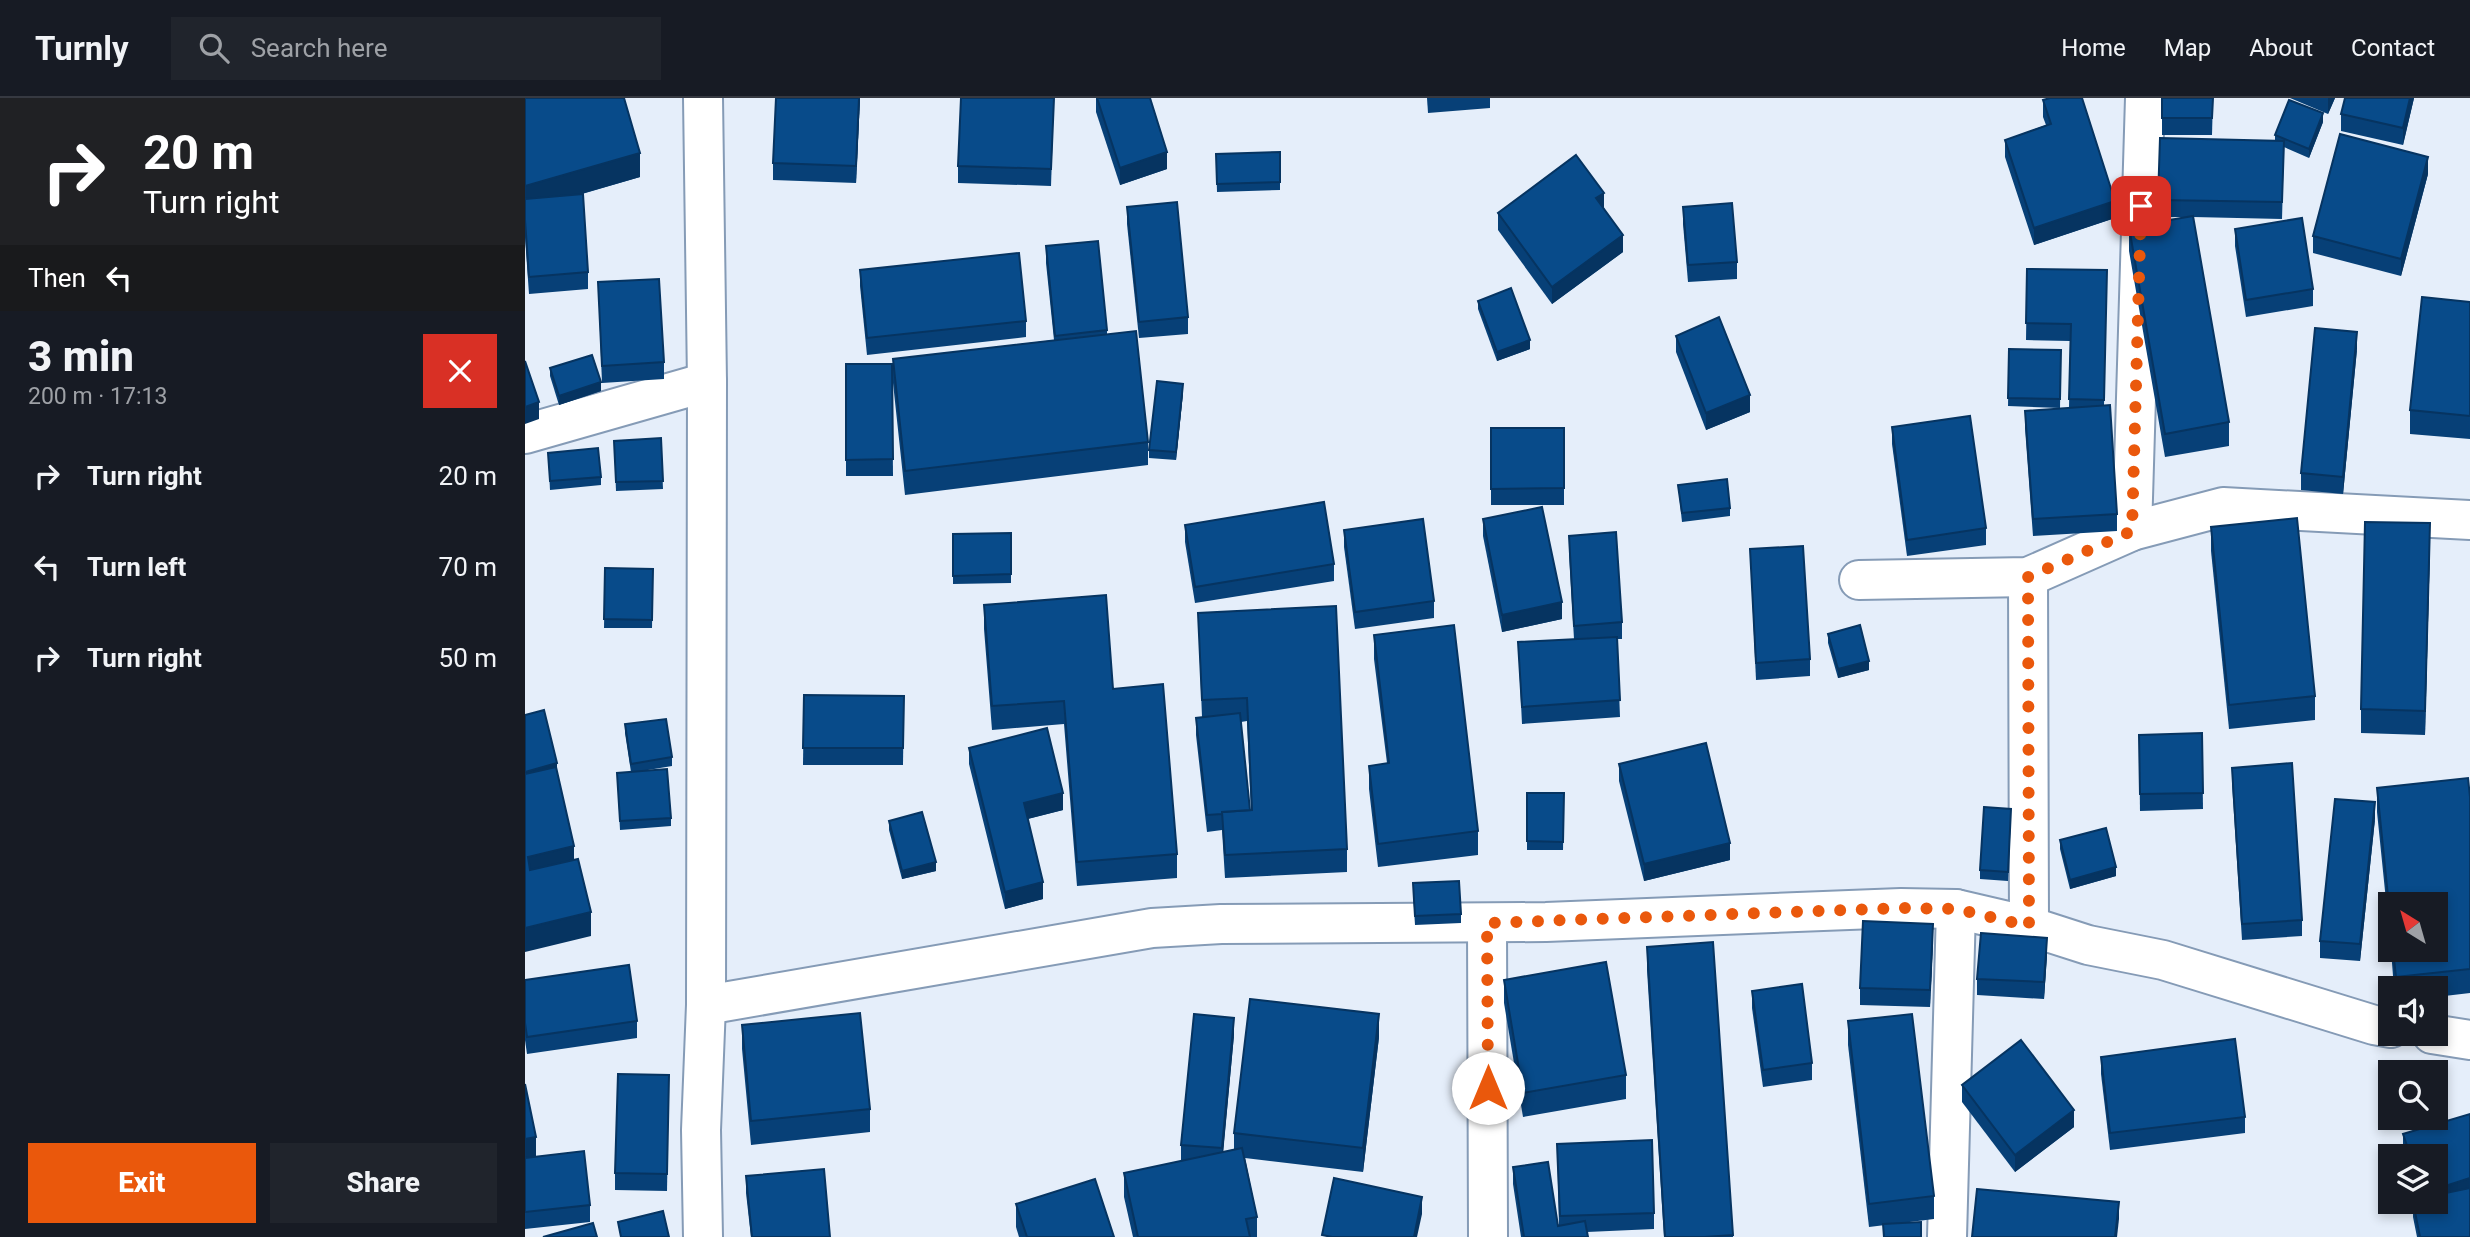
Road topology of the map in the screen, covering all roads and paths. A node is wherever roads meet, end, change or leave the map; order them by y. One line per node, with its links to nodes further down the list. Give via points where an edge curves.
1 (703, 98): 3 (street)
2 (2145, 98): 6 (street)
3 (707, 382): 4 (street); 12 (street)
4 (525, 434)
5 (2470, 520): 6 (street, via 2223,507)
6 (2132, 531): 7 (street)
7 (2028, 577): 8 (street); 11 (street)
8 (1859, 580)
9 (1956, 909): 10 (street); 11 (street); 18 (street)
10 (1487, 923): 12 (street, via 1152,928); 17 (street)
11 (2029, 926): 13 (street, via 2088,945 2163,960)
12 (706, 1005): 16 (street)
13 (2378, 1026)
14 (2448, 1037): 15 (street)
15 (2470, 1040)
16 (703, 1237)
17 (1488, 1237)
18 (1947, 1237)

